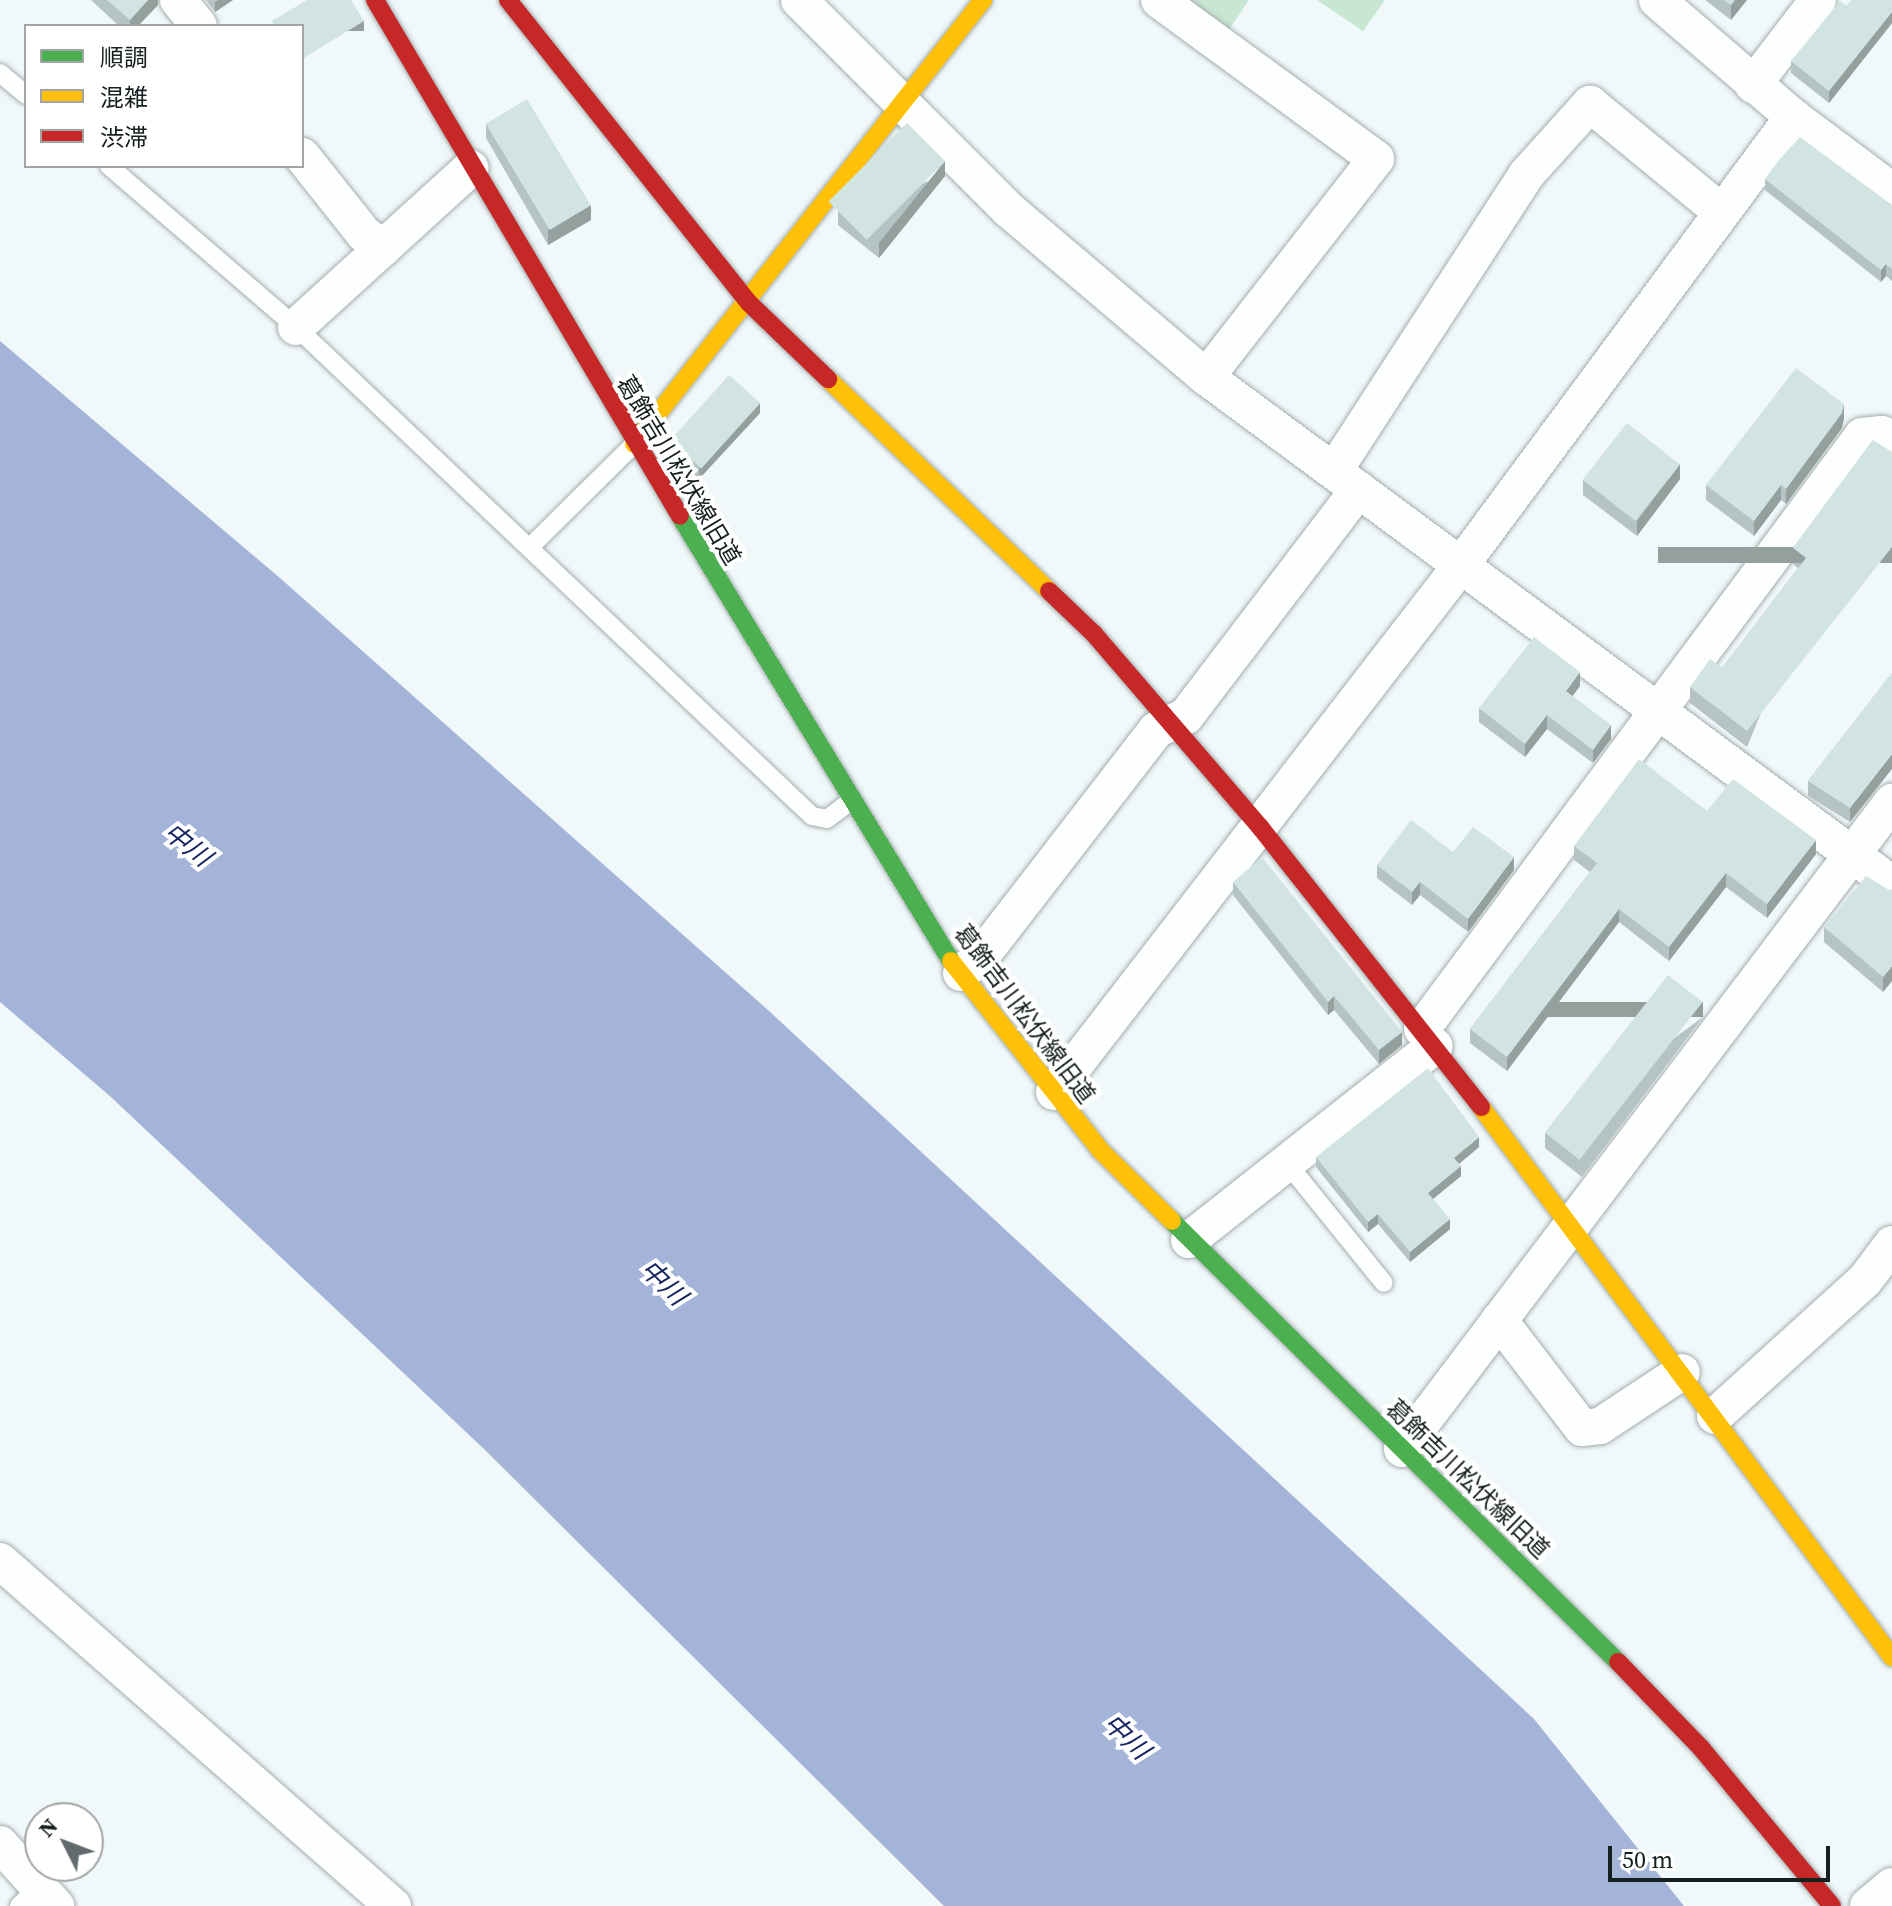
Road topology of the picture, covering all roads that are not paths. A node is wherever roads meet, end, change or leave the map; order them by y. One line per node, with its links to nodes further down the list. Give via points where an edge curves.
1 (178, 0): 9 (street)
2 (375, 0): 17 (street, 葛飾吉川松伏線旧道)
3 (508, 0): 21 (street)
4 (799, 0): 13 (street)
5 (983, 0): 13 (street)
6 (1159, 0): 23 (street, via 1376,159)
7 (1657, 0): 11 (street)
8 (1818, 0): 11 (street)
9 (197, 24)
10 (0, 73): 12 (lane)
11 (1753, 85): 14 (street)
12 (24, 93)
13 (904, 103): 21 (street); 23 (street, via 1009,210)
14 (1793, 117): 18 (street); 19 (street)
15 (304, 159): 20 (street, via 364,234)
16 (111, 168): 22 (lane)
17 (471, 168): 20 (street); 25 (street, 葛飾吉川松伏線旧道)
18 (1892, 191)
19 (1719, 210): 26 (street, via 1590,104 1526,175); 28 (street)
20 (383, 248): 22 (street)
21 (749, 303): 25 (street); 30 (street, via 1094,634)
22 (296, 327): 27 (lane)
23 (1206, 377): 26 (street)
24 (1892, 442): 29 (street, via 1882,434 1862,436)
25 (634, 444): 27 (lane); 31 (street, 葛飾吉川松伏線旧道)
26 (1346, 480): 28 (street); 30 (street, via 1186,716)
27 (530, 547): 31 (lane, via 812,816 827,819)
28 (1461, 565): 29 (street); 33 (street)
29 (1657, 710): 34 (street); 37 (street)
30 (1171, 722): 33 (street); 36 (street, via 1156,730 980,958)
31 (851, 801): 36 (street, 葛飾吉川松伏線旧道)
32 (1892, 802): 34 (street)
33 (1260, 827): 37 (street); 38 (street)
34 (1854, 855): 35 (street); 40 (street)
35 (1892, 884)
36 (961, 973): 38 (street, 葛飾吉川松伏線旧道)
37 (1428, 1037): 39 (street); 40 (street)
38 (1054, 1092): 41 (street, 葛飾吉川松伏線旧道, via 1100,1150)
39 (1287, 1163): 41 (street); 43 (lane)
40 (1572, 1228): 45 (street); 46 (street)
41 (1189, 1240): 48 (street, 葛飾吉川松伏線旧道)
42 (1892, 1244): 44 (street)
43 (1384, 1283)
44 (1879, 1290): 47 (street)
45 (1499, 1320): 46 (street, via 1582,1428 1612,1419); 48 (street)
46 (1682, 1372): 47 (street)
47 (1715, 1416): 50 (street)
48 (1402, 1449): 55 (street, 葛飾吉川松伏線旧道, via 1535,1576 1701,1748)
49 (0, 1561): 54 (street)
50 (1892, 1657)
51 (0, 1844): 53 (street)
52 (1892, 1886): 56 (street)
53 (38, 1900)
54 (393, 1906)
55 (1832, 1906)
56 (1868, 1906)

